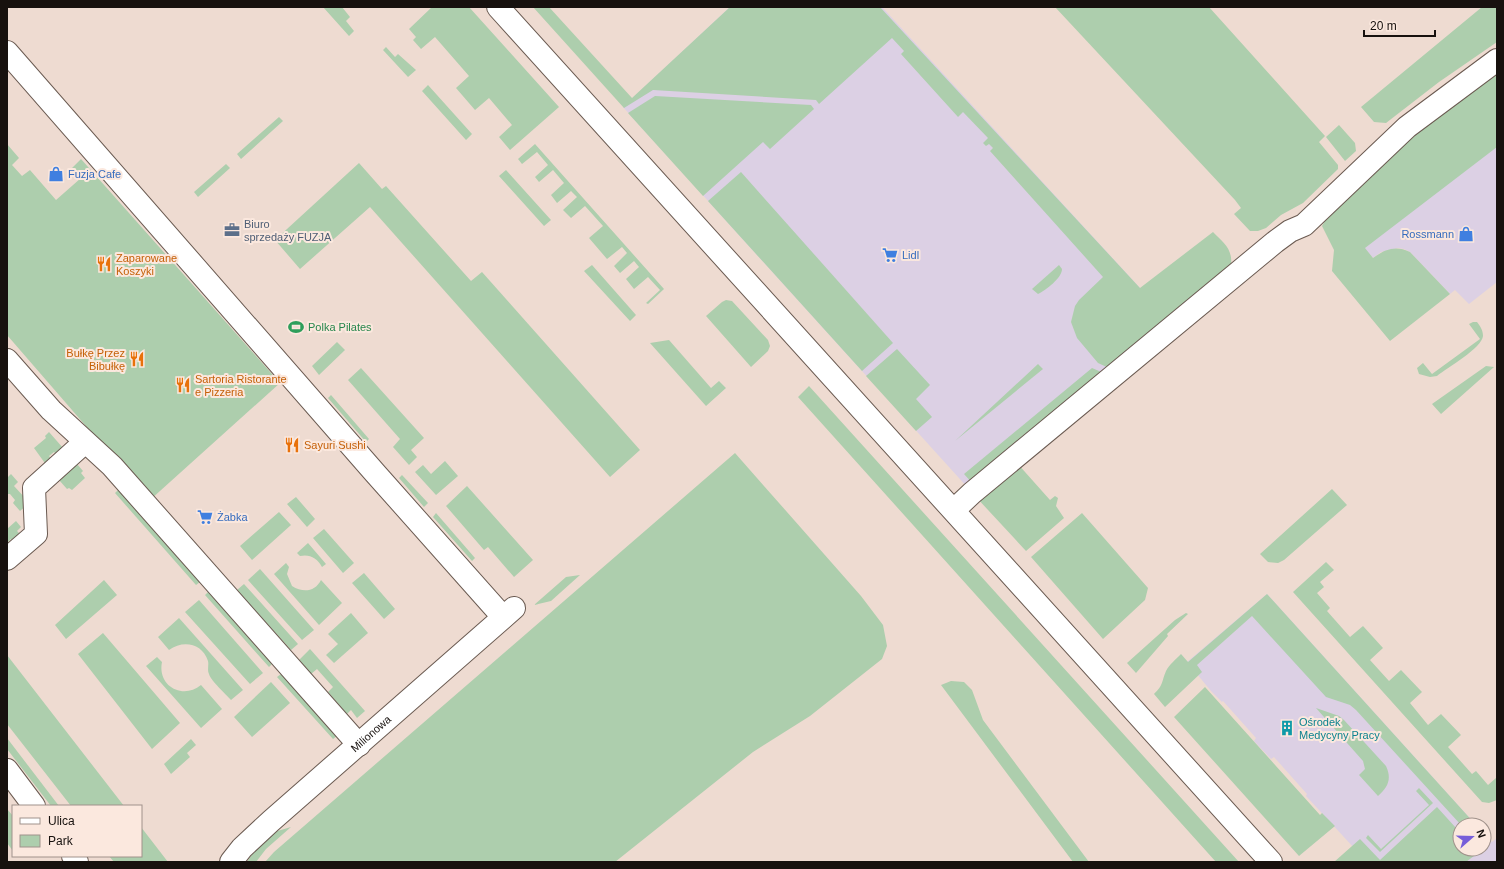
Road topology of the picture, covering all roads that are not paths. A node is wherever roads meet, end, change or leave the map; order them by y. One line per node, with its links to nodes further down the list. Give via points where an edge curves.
1 (498, 7): 6 (street)
2 (7, 52): 8 (street, Milionowa, via 370,468 508,613)
3 (1497, 60): 6 (street, via 1406,127 1304,225 1283,236)
4 (7, 360): 5 (street, via 51,410)
5 (86, 442): 7 (street, via 34,488 36,534); 8 (street, via 112,466)
6 (954, 510): 12 (street)
7 (7, 559)
8 (359, 746): 11 (street, Milionowa, via 271,821)
9 (7, 770): 10 (street)
10 (33, 805)
11 (231, 862)
12 (1271, 862)

